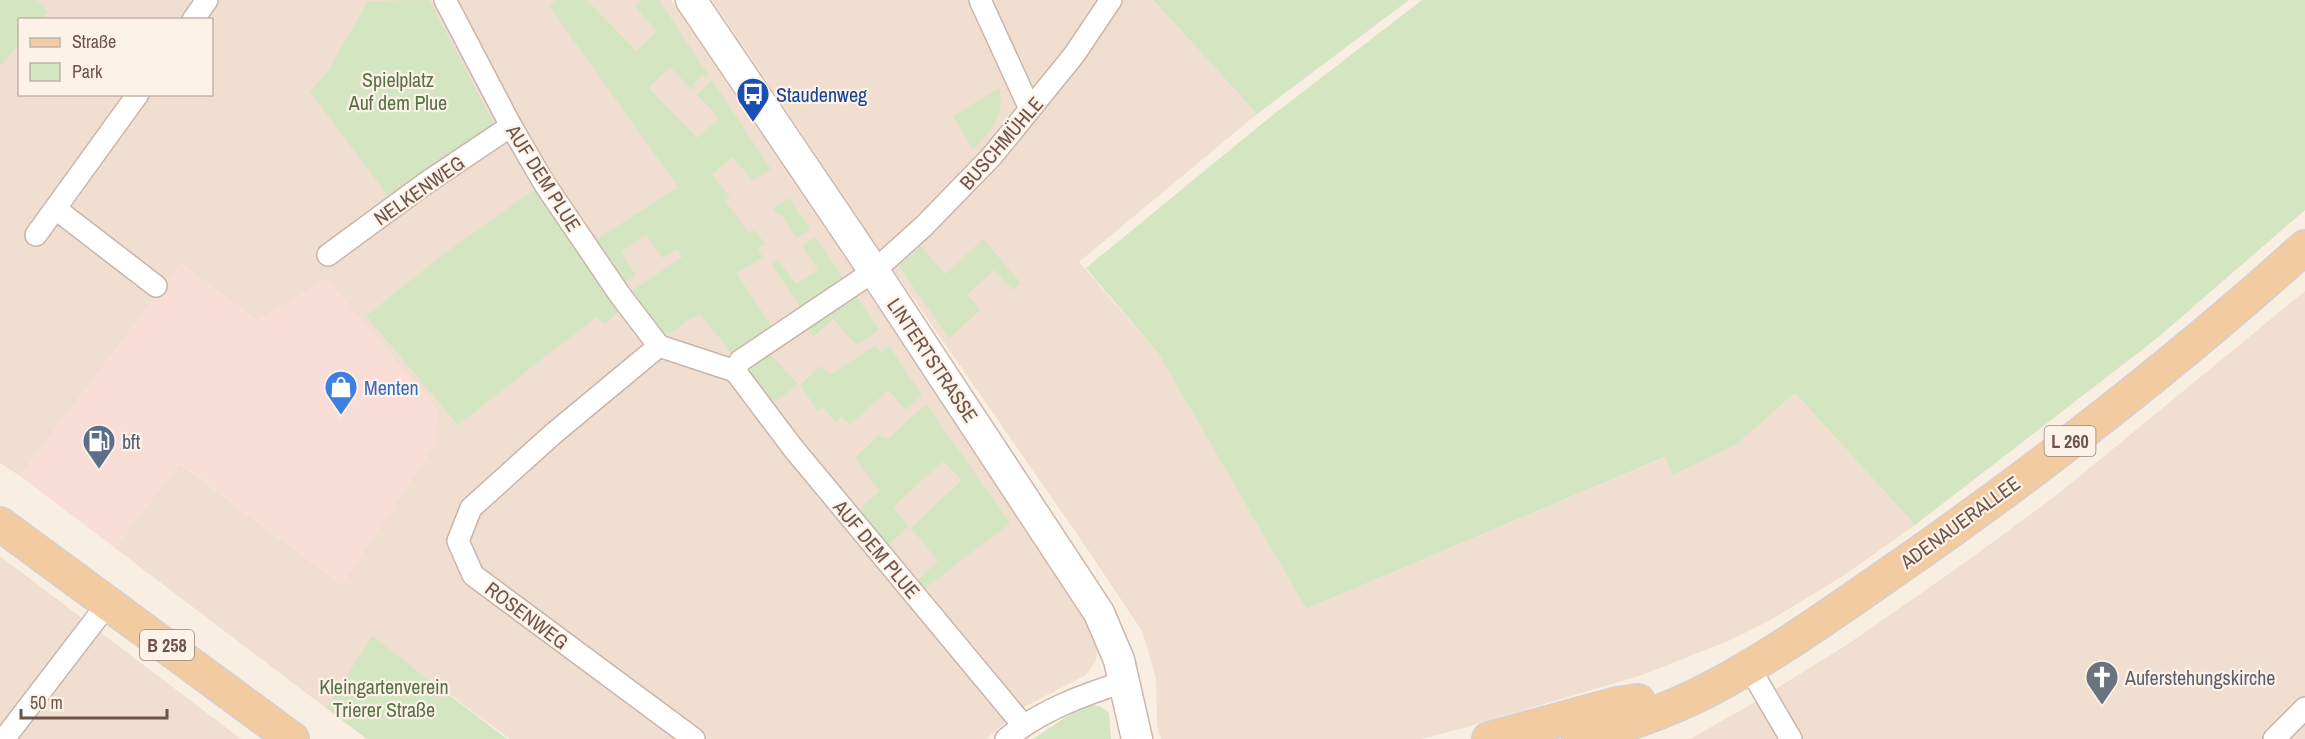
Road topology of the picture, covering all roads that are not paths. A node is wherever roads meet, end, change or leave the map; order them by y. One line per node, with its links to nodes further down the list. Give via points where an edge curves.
1 (207, 0): 6 (street)
2 (445, 0): 9 (street, AUF DEM PLUE)
3 (691, 0): 14 (main road, LINTERTSTRASSE)
4 (980, 0): 8 (street)
5 (1111, 0): 8 (street, BUSCHMÜHLE, via 1074,55)
6 (194, 18)
7 (137, 96): 10 (street)
8 (1030, 109): 14 (street, BUSCHMÜHLE, via 959,191)
9 (511, 126): 13 (street, NELKENWEG); 16 (street, AUF DEM PLUE, via 580,238)
10 (56, 209): 11 (street); 15 (street)
11 (36, 235)
12 (2305, 247): 20 (main road, ADENAUERALLEE / L 260, via 2174,360 2046,460 1823,620)
13 (328, 255)
14 (874, 271): 17 (street, via 740,361); 21 (main road, LINTERTSTRASSE, via 1099,613 1111,636)
15 (156, 286)
16 (659, 346): 17 (street); 27 (street, ROSENWEG, via 471,508 458,541 473,575)
17 (735, 371): 24 (street, AUF DEM PLUE, via 793,448)
18 (0, 524): 19 (main road, B 258)
19 (109, 602): 25 (street); 26 (main road, B 258)
20 (1749, 667): 22 (main road, ADENAUERALLEE / L 260); 33 (street)
21 (1124, 682): 24 (street, via 1080,696); 29 (main road, LINTERTSTRASSE)
22 (1692, 698): 30 (main road, via 1617,704); 31 (main road, ADENAUERALLEE / L 260); 32 (main road)
23 (2305, 708): 34 (street)
24 (1023, 725): 28 (street)
25 (4, 739)
26 (292, 739)
27 (694, 739)
28 (1006, 739)
29 (1137, 739)
30 (1489, 739)
31 (1579, 739)
32 (1640, 739)
33 (1791, 739)
34 (2274, 739)

